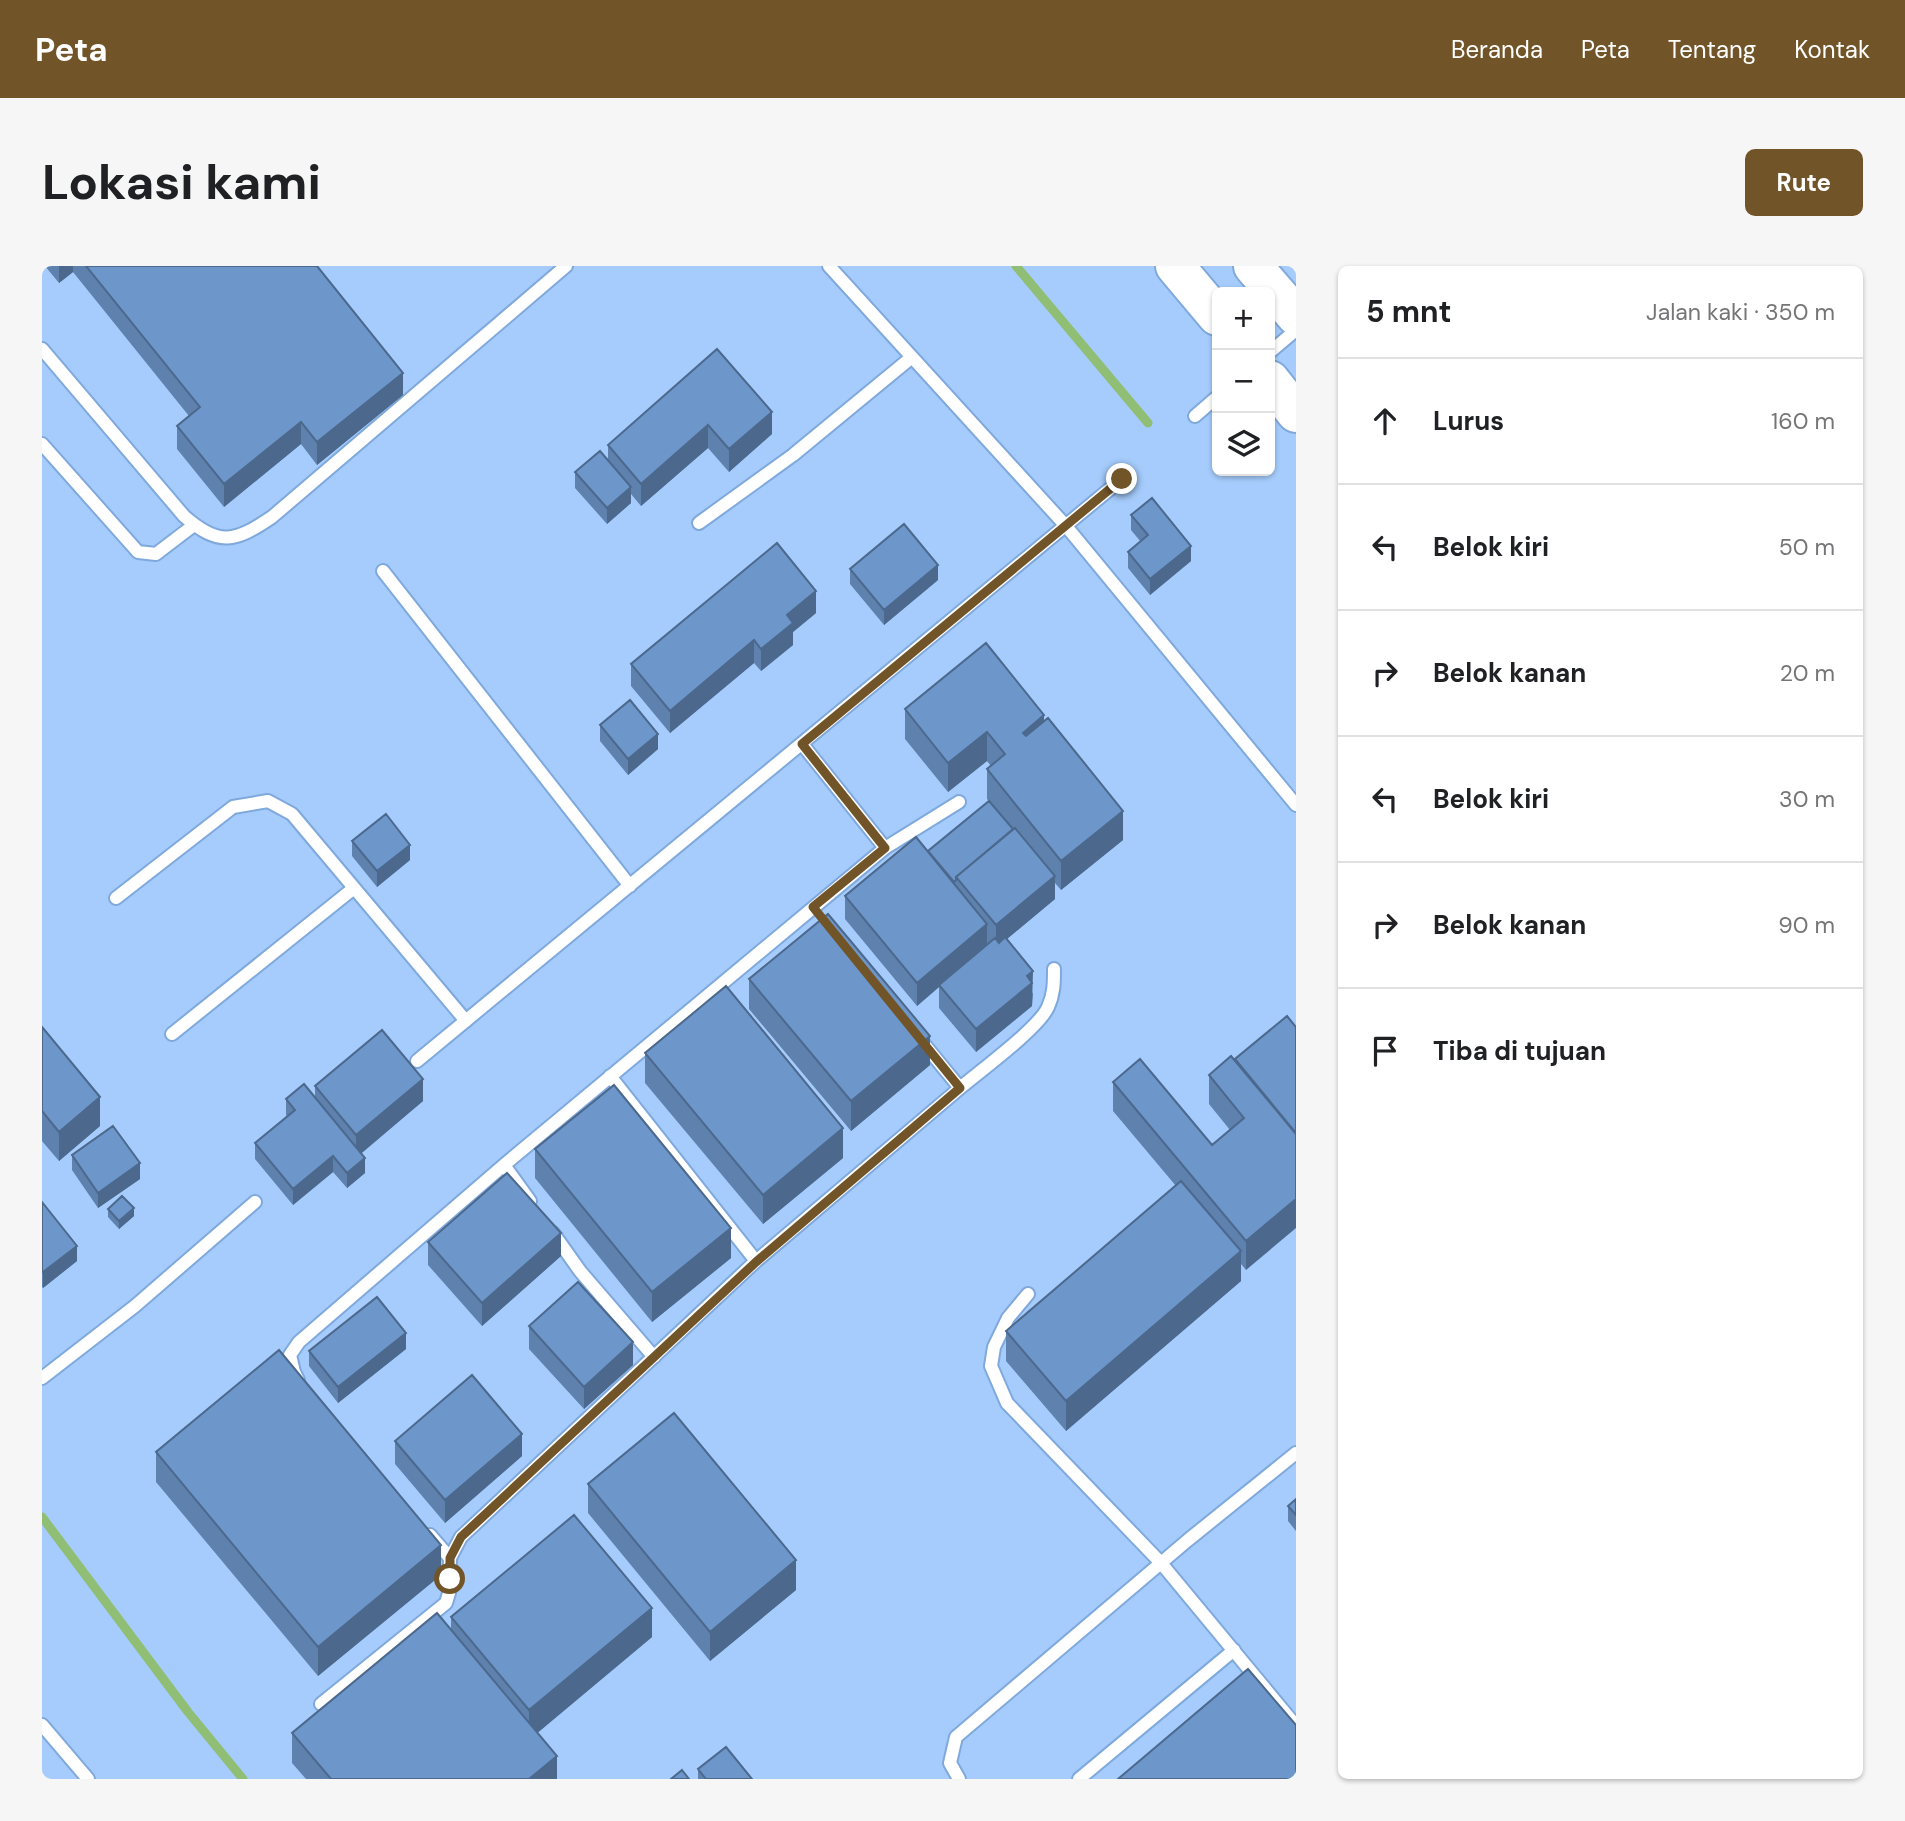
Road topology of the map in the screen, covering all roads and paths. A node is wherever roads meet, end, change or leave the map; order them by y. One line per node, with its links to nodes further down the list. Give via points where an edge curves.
1 (566, 266): 18 (lane, via 272,517 231,539 216,538)
2 (829, 266): 10 (lane)
3 (1175, 266): 5 (highway)
4 (1254, 266): 6 (highway)
5 (1212, 310)
6 (1296, 316)
7 (1296, 330): 9 (lane)
8 (42, 349): 18 (lane)
9 (1272, 350)
10 (912, 358): 17 (lane, via 793,455); 19 (lane)
11 (1275, 386): 13 (highway)
12 (1212, 401): 14 (lane)
13 (1296, 413)
14 (1195, 416)
15 (42, 444): 18 (lane, via 138,552 156,554)
16 (1122, 479): 19 (lane)
17 (699, 523)
18 (194, 525)
19 (1066, 526): 21 (lane); 23 (lane)
20 (383, 571): 25 (lane)
21 (802, 744): 24 (lane); 25 (lane)
22 (959, 802): 24 (lane)
23 (1296, 804)
24 (885, 848): 28 (lane)
25 (630, 886): 31 (lane)
26 (354, 888): 27 (lane, via 292,814 268,801 233,807); 31 (lane); 33 (lane)
27 (116, 898)
28 (813, 907): 29 (lane); 35 (lane)
29 (822, 918)
30 (1054, 969): 36 (lane, via 1054,991 1047,1010)
31 (466, 1021): 34 (lane)
32 (908, 1024): 36 (lane)
33 (172, 1034)
34 (417, 1061)
35 (610, 1076): 37 (lane); 39 (lane)
36 (960, 1088): 39 (lane)
37 (504, 1165): 41 (lane, via 580,1271); 43 (lane, via 299,1342 290,1355)
38 (255, 1202): 42 (lane, via 135,1306)
39 (756, 1262): 41 (lane)
40 (1028, 1294): 47 (lane, via 1008,1318 994,1347 991,1366 1000,1390 1018,1416)
41 (654, 1357): 46 (lane, via 461,1537)
42 (42, 1378)
43 (302, 1386)
44 (1296, 1453): 47 (lane)
45 (422, 1526): 46 (lane)
46 (450, 1558): 49 (lane, via 446,1603)
47 (1161, 1563): 48 (lane); 53 (lane, via 956,1737 950,1763)
48 (1234, 1650): 51 (lane); 54 (lane)
49 (321, 1704)
50 (42, 1725): 52 (lane)
51 (1296, 1726)
52 (88, 1779)
53 (959, 1779)
54 (1079, 1779)

